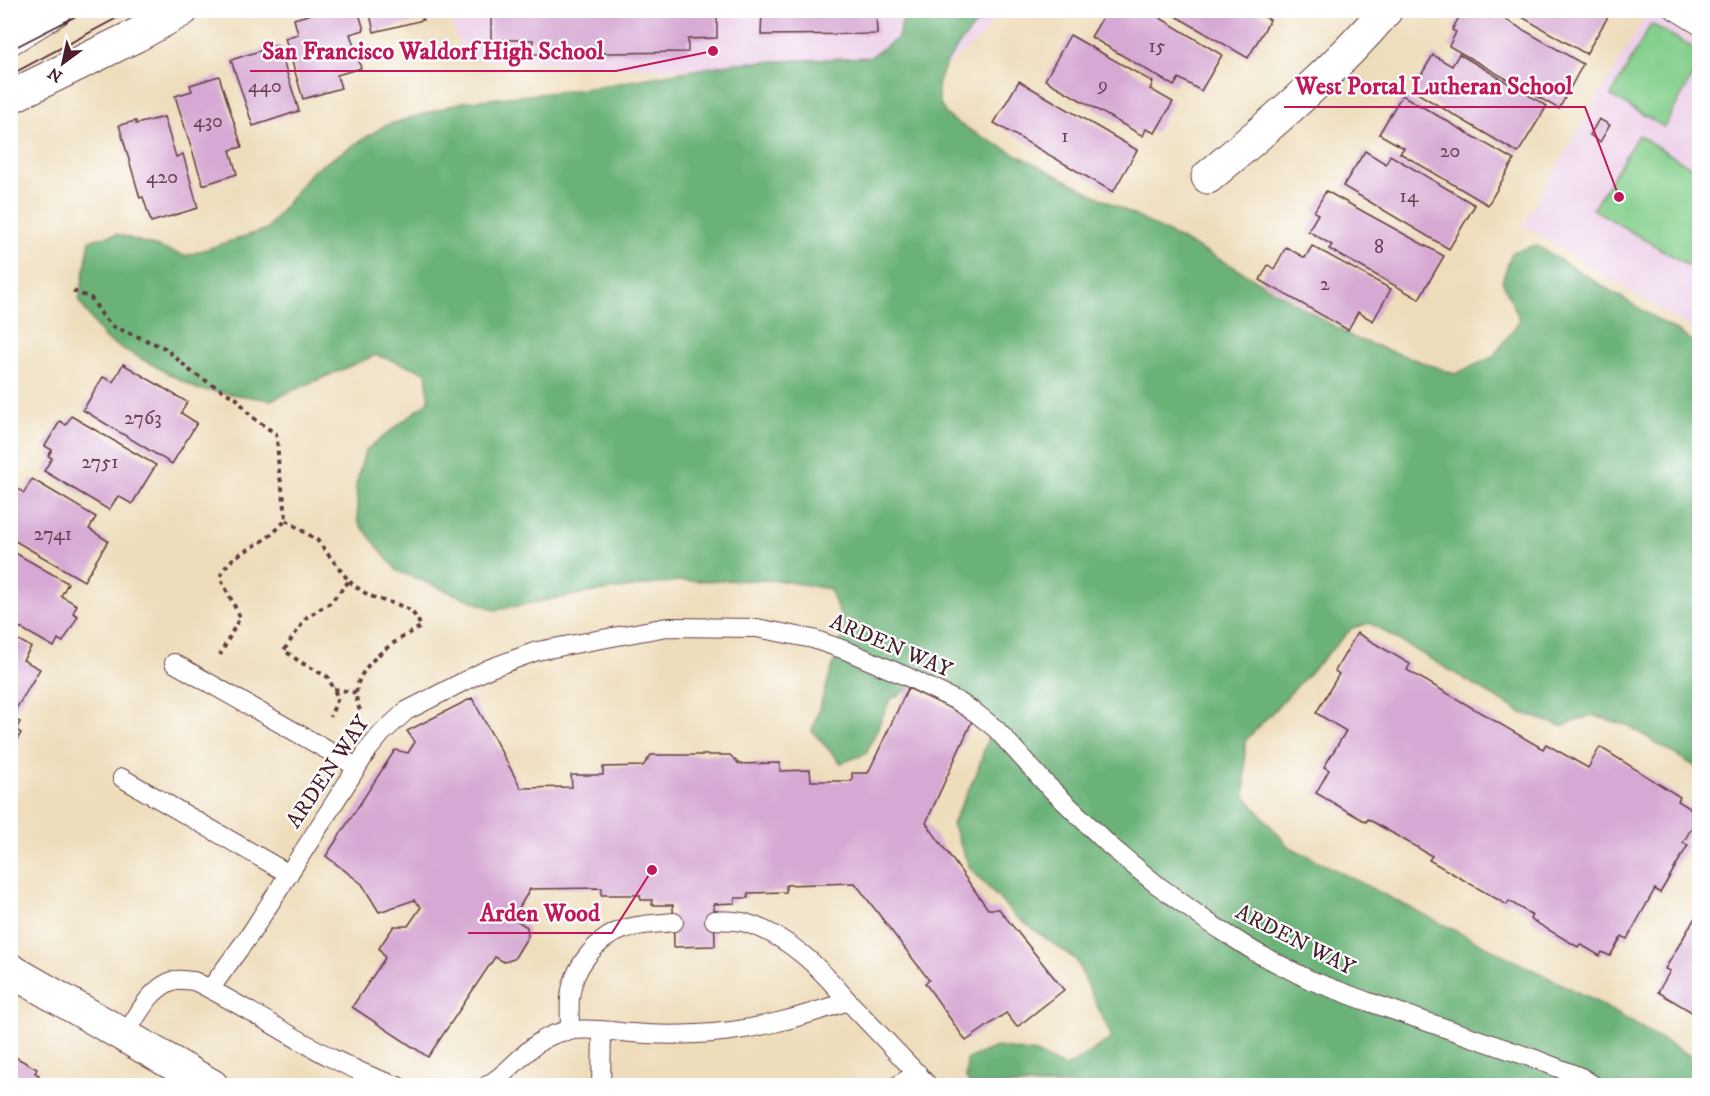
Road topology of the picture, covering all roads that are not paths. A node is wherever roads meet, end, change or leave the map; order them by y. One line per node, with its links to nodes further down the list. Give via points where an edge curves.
1 (55, 10): 6 (street)
2 (182, 10): 7 (street)
3 (1386, 10): 8 (street, via 1338,63)
4 (1674, 10): 5 (lane)
5 (1700, 26)
6 (10, 38)
7 (10, 97)
8 (1209, 177)
9 (174, 663): 10 (lane)
10 (357, 767): 12 (lane, ARDEN WAY); 27 (lane, ARDEN WAY, via 381,733 406,711 521,656 667,627 757,628 804,637 908,677 976,713 1110,846 1208,922 1257,953 1310,980 1538,1060)
11 (122, 778): 12 (lane)
12 (289, 874): 16 (lane, ARDEN WAY)
13 (714, 920): 17 (lane, via 744,922 784,940 812,961)
14 (674, 922): 18 (lane, via 622,929 602,941 576,974 570,997)
15 (10, 970): 20 (street)
16 (210, 989): 20 (lane, via 194,981 176,980 158,989); 23 (lane, via 320,1053)
17 (848, 1001): 19 (lane, via 742,1030 697,1035); 21 (lane)
18 (570, 1031): 19 (lane); 24 (lane, via 540,1041)
19 (602, 1031): 25 (lane)
20 (125, 1036): 22 (street)
21 (923, 1079): 26 (lane)
22 (212, 1086)
23 (398, 1086)
24 (486, 1086)
25 (601, 1086)
26 (896, 1086)
27 (1595, 1086)

